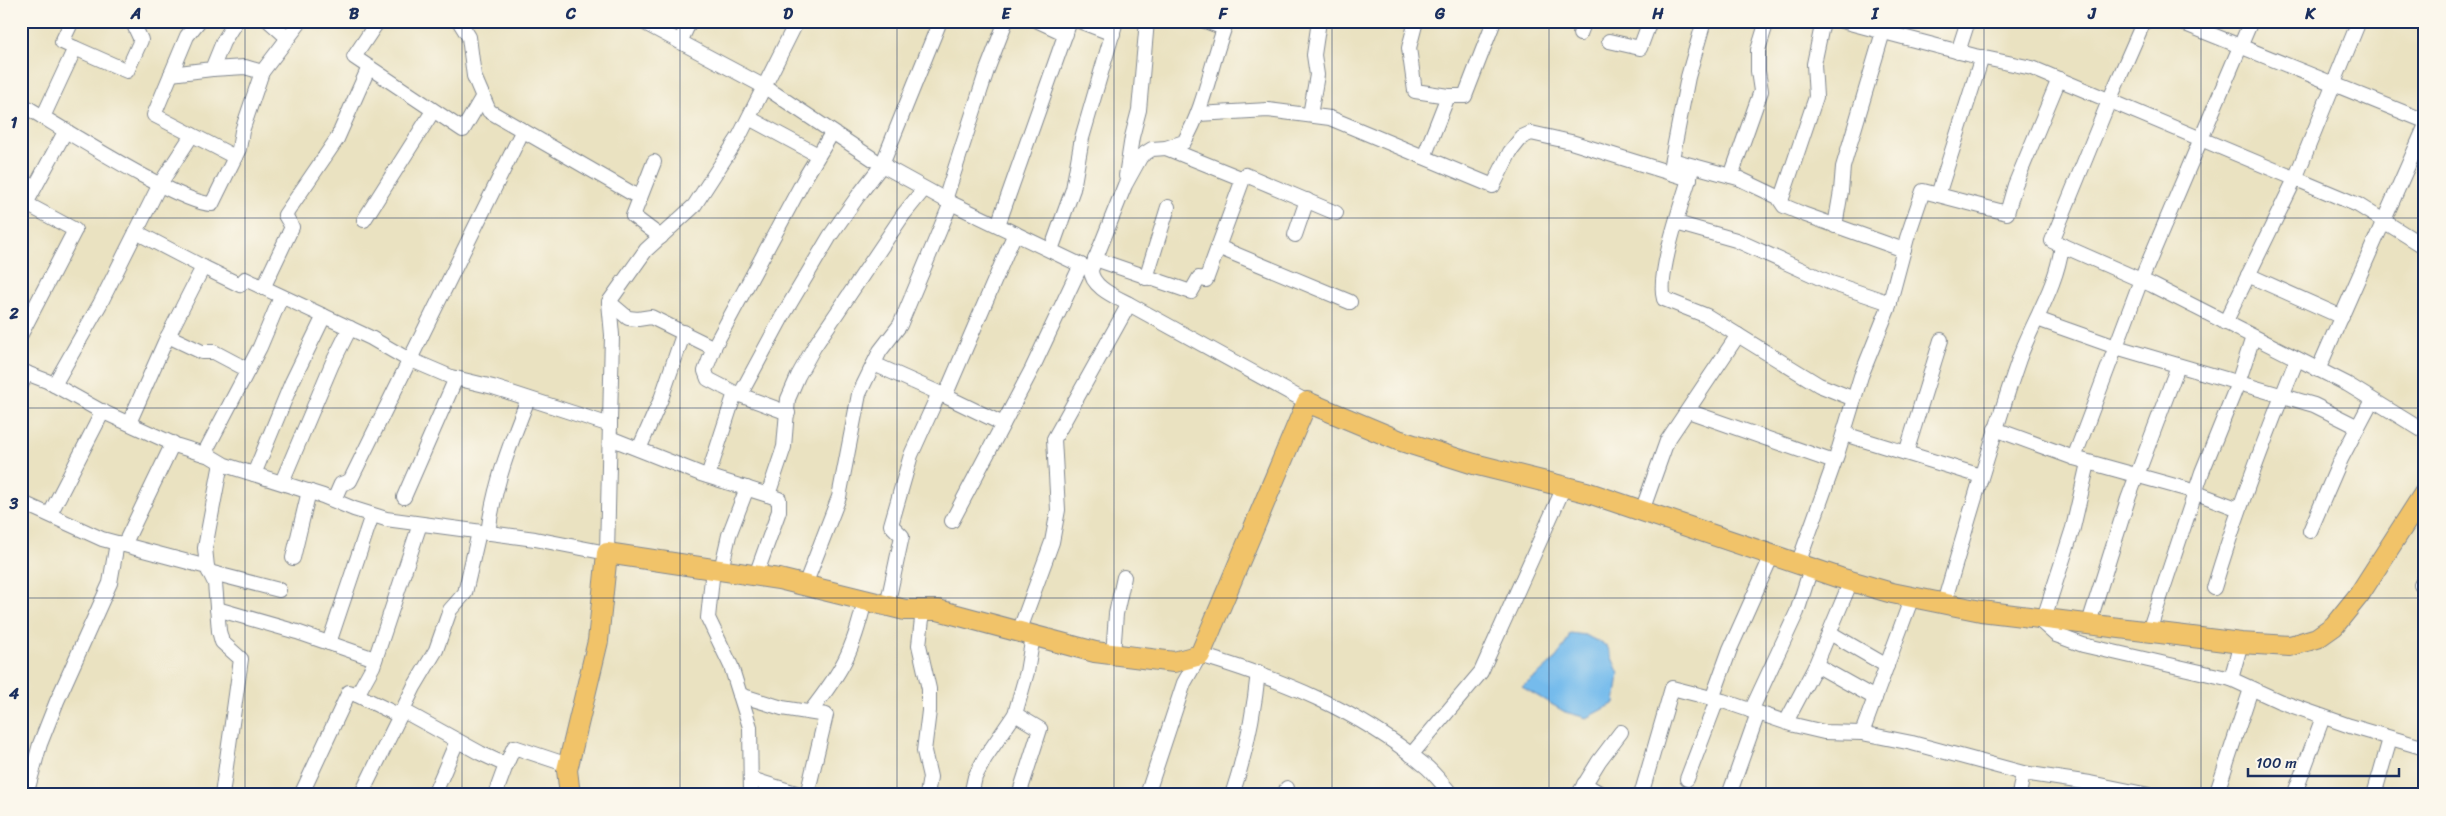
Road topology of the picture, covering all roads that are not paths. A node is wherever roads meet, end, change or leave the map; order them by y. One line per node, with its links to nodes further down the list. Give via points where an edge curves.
1 (72, 21): 38 (street, via 62,42)
2 (136, 21): 38 (street, via 134,25 141,40 127,71)
3 (199, 21): 45 (street, via 187,36)
4 (236, 21): 43 (street)
5 (269, 21): 35 (street)
6 (301, 21): 35 (street)
7 (378, 21): 42 (street, via 354,57)
8 (460, 21): 49 (street, via 469,37 474,76)
9 (641, 21): 37 (street)
10 (690, 21): 37 (street)
11 (797, 21): 48 (street)
12 (940, 21): 70 (street)
13 (1006, 21): 82 (street, via 987,70)
14 (1038, 21): 32 (street)
15 (1079, 21): 33 (street)
16 (1147, 21): 77 (street, via 1139,110)
17 (1205, 21): 31 (street)
18 (1319, 21): 55 (street, via 1314,55 1317,75)
19 (1416, 21): 50 (street, via 1410,48 1415,91)
20 (1494, 21): 50 (street, via 1465,96)
21 (1650, 21): 36 (street, via 1640,48)
22 (1704, 21): 71 (street, via 1688,78)
23 (1767, 21): 73 (street, via 1758,50 1761,90)
24 (1823, 21): 83 (street, via 1814,64 1816,97)
25 (1842, 21): 34 (street)
26 (1968, 21): 40 (street)
27 (2144, 21): 51 (street)
28 (2178, 21): 39 (street)
29 (2251, 21): 39 (street)
30 (2359, 21): 47 (street)
31 (1225, 25): 54 (street)
32 (1068, 27): 90 (street)
33 (1115, 27): 99 (street, via 1082,138 1073,189)
34 (1883, 32): 40 (street); 91 (street, via 1843,167)
35 (288, 38): 44 (street)
36 (1609, 41)
37 (680, 42): 48 (street)
38 (75, 48): 56 (street)
39 (2241, 48): 47 (street); 64 (street)
40 (1958, 52): 41 (street)
41 (1982, 57): 46 (street, via 2032,68); 79 (street)
42 (369, 67): 53 (street); 106 (street, via 337,139 285,215 292,227)
43 (212, 69): 44 (street, via 245,67); 45 (street)
44 (262, 72): 67 (street)
45 (171, 74): 63 (street, via 154,115)
46 (2059, 79): 51 (street); 79 (street, via 2007,212)
47 (2334, 85): 58 (street); 75 (street)
48 (765, 87): 57 (street); 62 (street)
49 (483, 96): 53 (street, via 463,130); 61 (street, via 488,111)
50 (1448, 96): 68 (street)
51 (2109, 100): 64 (street); 96 (street, via 2052,241)
52 (21, 104): 56 (street)
53 (433, 111): 87 (street)
54 (1198, 114): 55 (street, via 1268,110); 65 (street, via 1184,142)
55 (1310, 115): 68 (street, via 1330,118)
56 (43, 117): 60 (street)
57 (749, 118): 66 (street); 95 (street, via 694,206)
58 (2425, 122)
59 (2425, 127): 88 (street)
60 (66, 130): 76 (street); 84 (street)
61 (522, 132): 80 (street); 126 (street)
62 (832, 133): 66 (street); 70 (street)
63 (192, 135): 67 (street); 76 (street)
64 (2200, 139): 75 (street); 105 (street)
65 (1166, 148): 74 (street); 77 (street, via 1152,149 1141,156)
66 (818, 155): 124 (street)
67 (236, 157): 76 (street, via 212,204 203,204)
68 (1424, 157): 71 (street, via 1492,186 1510,152 1522,137 1532,133)
69 (654, 162): 80 (street)
70 (882, 165): 78 (street); 135 (street, via 830,236)
71 (1671, 166): 72 (street)
72 (1691, 172): 73 (street); 89 (street)
73 (1731, 176): 83 (street)
74 (1243, 179): 81 (street, via 1246,175); 97 (street)
75 (2295, 179): 88 (street, via 2358,205); 103 (street)
76 (160, 184): 92 (street)
77 (1125, 186): 101 (street)
78 (924, 188): 82 (street); 144 (street, via 814,347 788,399)
79 (1938, 195): 100 (street, via 1923,191)
80 (640, 198): 95 (street, via 633,216)
81 (1307, 200): 86 (street); 94 (street)
82 (948, 201): 90 (street); 127 (street, via 900,325)
83 (1781, 201): 91 (street, via 1784,206)
84 (23, 207): 118 (street, via 75,230)
85 (1168, 207): 104 (street)
86 (1336, 213)
87 (364, 220)
88 (2385, 222): 98 (street); 113 (street)
89 (1676, 223): 110 (street, via 1736,240 1831,283); 119 (street, via 1661,291 1664,299 1707,316)
90 (998, 226): 93 (street)
91 (1835, 226): 100 (street)
92 (136, 232): 102 (street); 134 (street)
93 (1015, 233): 99 (street); 136 (street)
94 (1295, 235)
95 (661, 237): 108 (street, via 646,250)
96 (2062, 245): 105 (street); 114 (street, via 2060,260)
97 (1218, 247): 104 (street, via 1206,280 1199,278 1191,292); 109 (street)
98 (2425, 247)
99 (1051, 250): 101 (street)
100 (1904, 250): 110 (street)
101 (1089, 264): 104 (street); 111 (street, via 1091,275 1103,289); 146 (street)
102 (204, 267): 106 (street, via 240,285 245,279); 120 (street)
103 (2248, 275): 113 (street); 115 (street)
104 (1146, 278)
105 (2141, 280): 115 (street); 123 (street)
106 (263, 288): 107 (street)
107 (281, 297): 112 (street); 129 (street)
108 (609, 302): 117 (street, via 628,318 651,317); 149 (street, via 612,335)
109 (1350, 302)
110 (1890, 303): 139 (street)
111 (1129, 304): 141 (street); 205 (street, via 1054,439 1058,510)
112 (324, 316): 116 (street); 160 (street, via 292,382)
113 (2342, 317): 130 (street)
114 (2037, 319): 123 (street); 148 (street, via 2024,345)
115 (2225, 323): 121 (street)
116 (350, 328): 126 (street); 164 (street)
117 (684, 332): 124 (street); 153 (street, via 661,399)
118 (21, 334)
119 (1738, 335): 139 (street, via 1819,385); 142 (street)
120 (168, 336): 129 (street, via 202,352 214,352); 145 (street)
121 (2253, 337): 125 (street); 133 (street)
122 (1941, 340): 154 (street)
123 (2116, 347): 128 (street); 156 (street)
124 (714, 348): 135 (street, via 705,371 708,379)
125 (2296, 359): 130 (street); 137 (street)
126 (410, 360): 132 (street); 172 (street, via 350,481 341,484)
127 (874, 364): 136 (street); 192 (street, via 859,394 839,497)
128 (2178, 366): 133 (street); 163 (street)
129 (248, 370): 155 (street)
130 (2318, 370): 140 (street)
131 (23, 376): 134 (street)
132 (456, 378): 138 (street); 171 (street)
133 (2238, 383): 137 (street); 168 (street)
134 (54, 385): 143 (street)
135 (737, 394): 144 (street); 161 (street)
136 (942, 395): 146 (street); 198 (street, via 911,455 891,525 902,536)
137 (2282, 395): 147 (street, via 2314,405); 174 (street)
138 (528, 399): 149 (street); 181 (street, via 502,464)
139 (1854, 399): 151 (street)
140 (2372, 400): 147 (street); 150 (street)
141 (1307, 402): 165 (highway, via 1398,440); 209 (highway)
142 (1688, 411): 157 (street); 175 (street, via 1667,441)
143 (103, 412): 145 (street); 176 (street)
144 (788, 412): 170 (street, via 784,447)
145 (129, 423): 152 (street)
146 (1003, 424): 178 (street)
147 (2358, 426): 180 (street)
148 (1995, 429): 156 (street); 162 (street)
149 (610, 431): 153 (street); 183 (street)
150 (2425, 432)
151 (1844, 434): 154 (street); 157 (street)
152 (173, 443): 155 (street); 182 (street)
153 (639, 449): 161 (street)
154 (1906, 452): 162 (street)
155 (204, 454): 158 (street)
156 (2074, 458): 159 (street)
157 (1834, 462): 186 (street)
158 (221, 463): 160 (street); 188 (street, via 205,548)
159 (2088, 463): 163 (street); 201 (street, via 2074,528)
160 (254, 474): 164 (street)
161 (708, 476): 166 (street)
162 (1981, 476): 197 (street)
163 (2136, 476): 168 (street); 202 (street)
164 (282, 482): 167 (street)
165 (1564, 487): 175 (highway); 231 (street, via 1481,672)
166 (747, 488): 170 (street); 187 (street)
167 (309, 491): 172 (street); 185 (street)
168 (2196, 492): 174 (street); 203 (street)
169 (2425, 492): 207 (highway, via 2359,595 2334,626 2317,638 2290,646)
170 (768, 495): 189 (street, via 779,499 778,511)
171 (404, 497)
172 (334, 500): 177 (street)
173 (21, 502): 176 (street)
174 (2239, 508): 193 (street)
175 (1642, 511): 184 (highway)
176 (50, 514): 182 (street)
177 (372, 514): 179 (street); 206 (street)
178 (952, 521)
179 (420, 524): 181 (street); 210 (street)
180 (2310, 531)
181 (483, 533): 183 (street); 222 (street, via 465,594 450,610 436,650)
182 (120, 544): 188 (street); 239 (street, via 110,582 40,744)
183 (607, 553): 187 (highway); 232 (highway, via 598,641)
184 (1772, 555): 186 (highway); 219 (street, via 1730,649)
185 (293, 558)
186 (1805, 566): 191 (highway); 221 (street, via 1797,612)
187 (717, 569): 189 (highway); 217 (street, via 708,618 731,666)
188 (208, 570): 194 (street); 199 (street, via 215,583)
189 (756, 575): 192 (highway)
190 (1124, 577): 208 (street, via 1116,614)
191 (1851, 581): 195 (highway); 204 (street)
192 (805, 585): 196 (highway)
193 (2214, 588)
194 (280, 590)
195 (1912, 597): 197 (highway); 212 (street)
196 (866, 600): 198 (highway); 220 (street, via 850,654 837,678)
197 (1944, 603): 201 (highway)
198 (887, 606): 200 (highway)
199 (217, 609): 206 (street); 240 (street, via 222,642 241,660)
200 (924, 610): 205 (highway, via 938,610); 249 (street, via 918,645 929,690 924,750 930,777)
201 (2040, 618): 202 (highway); 214 (street, via 2056,635 2083,645)
202 (2089, 623): 203 (highway)
203 (2149, 631): 207 (highway)
204 (1830, 633): 211 (street); 212 (street)
205 (1026, 634): 208 (highway); 223 (street, via 1027,672)
206 (329, 643): 210 (street)
207 (2241, 643): 214 (street)
208 (1113, 654): 209 (highway, via 1174,662)
209 (1200, 655): 213 (street); 252 (street, via 1184,684)
210 (375, 659): 216 (street)
211 (1816, 665): 218 (street); 225 (street)
212 (1887, 666): 218 (street)
213 (1258, 672): 231 (street, via 1351,714); 253 (street, via 1242,766)
214 (2231, 680): 215 (street)
215 (2251, 689): 224 (street); 260 (street)
216 (357, 695): 222 (street); 241 (street, via 349,692)
217 (740, 695): 220 (street, via 782,708); 235 (street, via 750,727)
218 (1875, 698): 227 (street)
219 (1715, 699): 221 (street); 236 (street); 256 (street, via 1672,688)
220 (810, 712): 248 (street, via 826,715)
221 (1754, 712): 225 (street); 257 (street)
222 (401, 713): 229 (street); 242 (street)
223 (1015, 714): 250 (street, via 985,758); 251 (street, via 1040,729)
224 (2323, 716): 228 (street); 238 (street)
225 (1786, 722): 227 (street, via 1824,732)
226 (1621, 732): 237 (street)
227 (1862, 733): 234 (street)
228 (2390, 739): 230 (street); 261 (street)
229 (457, 741): 233 (street); 243 (street)
230 (2425, 748)
231 (1411, 755): 254 (street)
232 (568, 764): 233 (street, via 514,746); 245 (highway)
233 (506, 765): 244 (street)
234 (2023, 773): 258 (street); 259 (street)
235 (751, 779): 246 (street); 247 (street)
236 (1687, 779)
237 (1581, 789): 255 (street)
238 (2296, 790)
239 (26, 795)
240 (222, 795)
241 (301, 795)
242 (361, 795)
243 (434, 795)
244 (495, 795)
245 (570, 795)
246 (751, 795)
247 (802, 795)
248 (807, 795)
249 (927, 795)
250 (970, 795)
251 (1019, 795)
252 (1148, 795)
253 (1232, 795)
254 (1452, 795)
255 (1603, 795)
256 (1641, 795)
257 (1729, 795)
258 (2019, 795)
259 (2149, 795)
260 (2216, 795)
261 (2374, 795)

